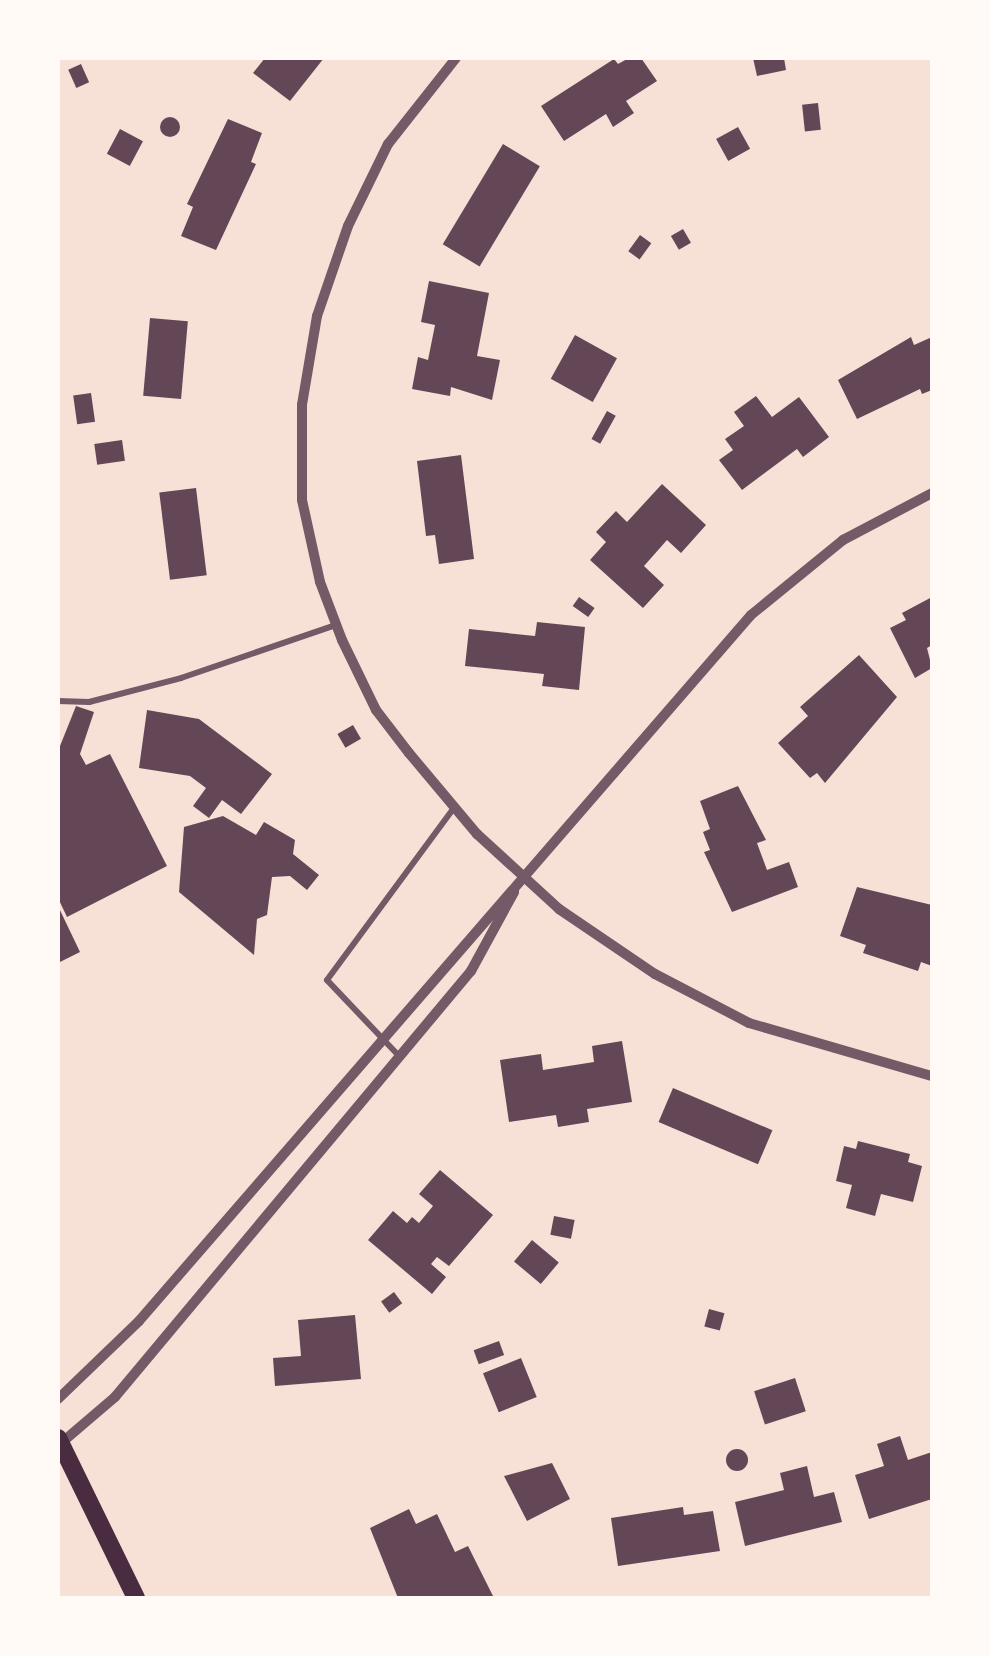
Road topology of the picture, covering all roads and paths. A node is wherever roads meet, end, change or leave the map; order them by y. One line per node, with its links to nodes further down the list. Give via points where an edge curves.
1 (456, 58): 3 (street, via 388,144 348,226 317,316 302,405 302,500)
2 (932, 494): 6 (street, via 843,540 750,614)
3 (336, 625): 4 (lane, via 180,678 88,702); 5 (street, via 376,710)
4 (58, 701)
5 (455, 808): 6 (street); 7 (lane, via 327,980)
6 (520, 877): 7 (street); 8 (street, via 471,971); 9 (street, via 618,952 700,1000 800,1042)
7 (382, 1039): 8 (lane); 10 (street, via 139,1322)
8 (400, 1056): 11 (street, via 115,1397)
9 (932, 1076)
10 (58, 1399)
11 (59, 1441): 12 (main road)
12 (136, 1598)

